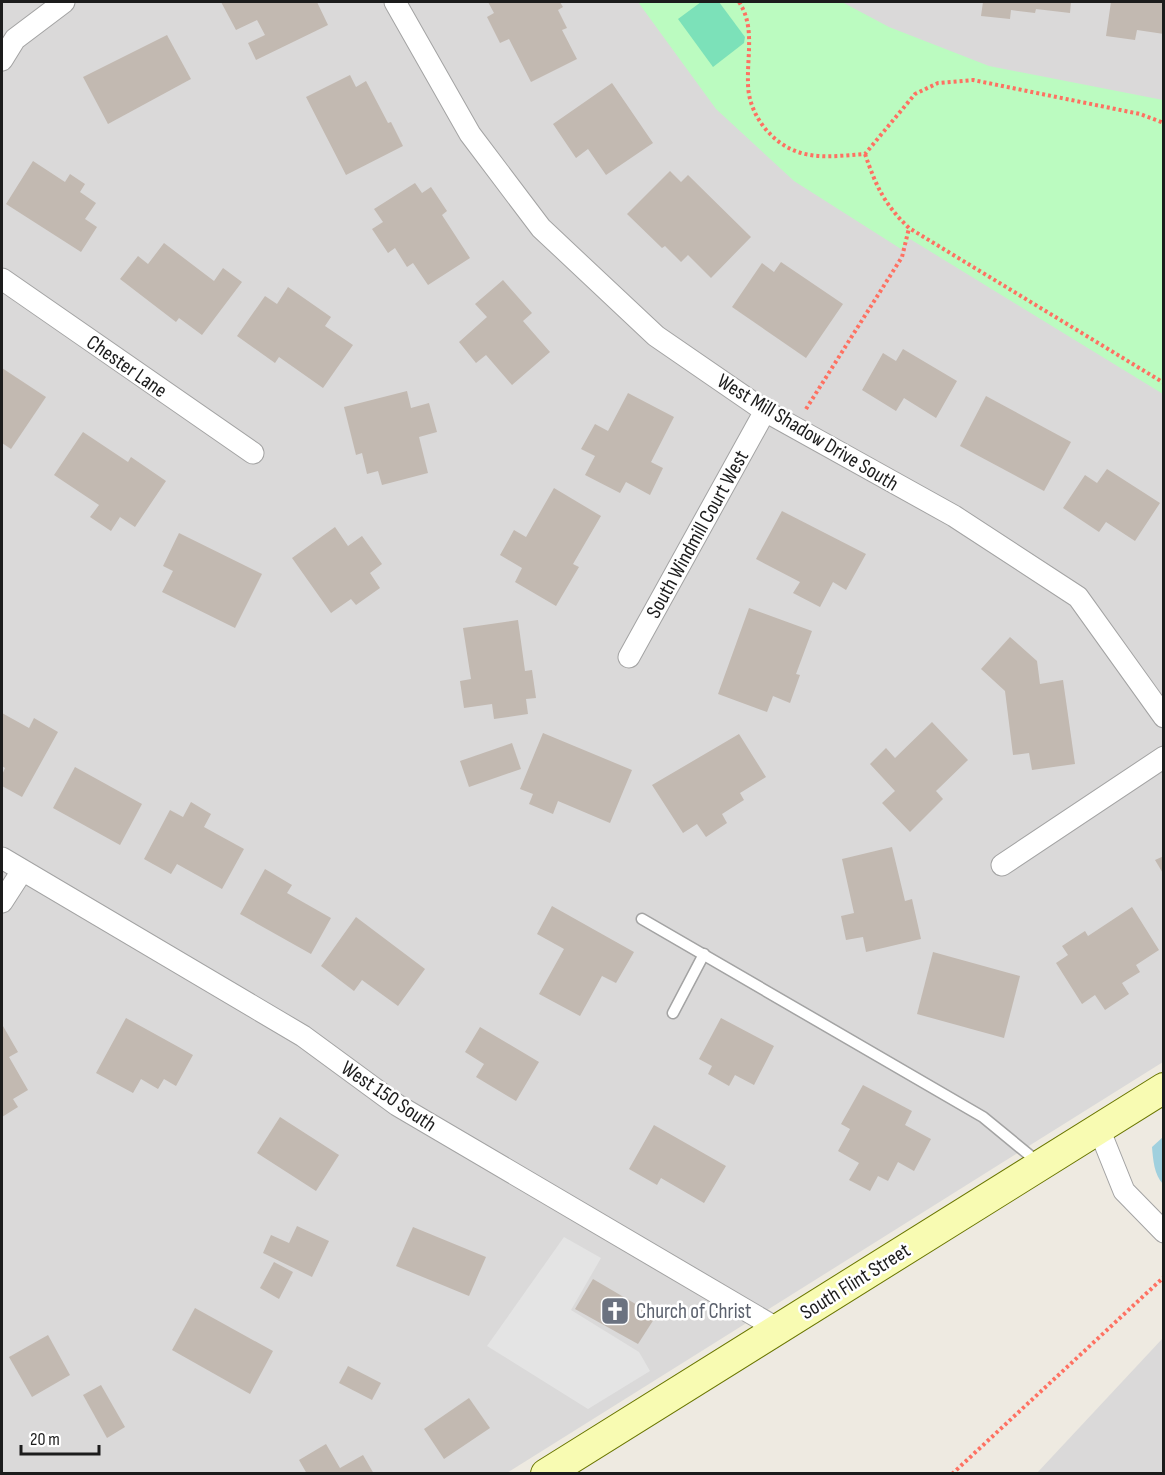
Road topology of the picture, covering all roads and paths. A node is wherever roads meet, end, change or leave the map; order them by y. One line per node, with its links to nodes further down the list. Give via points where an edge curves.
1 (64, 2): 4 (street, via 15,39)
2 (394, 2): 10 (street, West Mill Shadow Drive South, via 470,134 541,228 656,336)
3 (739, 2): 6 (path, via 750,30 748,86 760,123 790,149 808,155)
4 (2, 60)
5 (1164, 123): 6 (path, via 1140,114 973,80 938,83 915,94)
6 (865, 153): 7 (path, via 878,189 891,211)
7 (909, 228): 9 (path); 11 (path, via 902,257)
8 (2, 279): 12 (street, Chester Lane)
9 (1164, 382)
10 (765, 411): 11 (street, West Mill Shadow Drive South); 13 (street, South Windmill Court West)
11 (794, 427): 14 (street, West Mill Shadow Drive South, via 954,516 1078,597)
12 (253, 453)
13 (629, 657)
14 (1164, 717)
15 (1164, 757): 17 (street)
16 (2, 858): 18 (street, West 150 South)
17 (1002, 865)
18 (22, 871): 19 (street); 28 (street, West 150 South, via 303,1036 397,1105)
19 (2, 902)
20 (642, 919): 21 (lane)
21 (704, 954): 22 (lane); 25 (lane, via 983,1117)
22 (673, 1012)
23 (1164, 1089): 24 (main road, South Flint Street)
24 (1099, 1129): 25 (main road, South Flint Street); 26 (street, via 1124,1191)
25 (1042, 1165): 28 (main road, South Flint Street)
26 (1164, 1232)
27 (1164, 1277): 30 (path)
28 (778, 1329): 29 (main road, South Flint Street)
29 (546, 1473)
30 (952, 1473)

